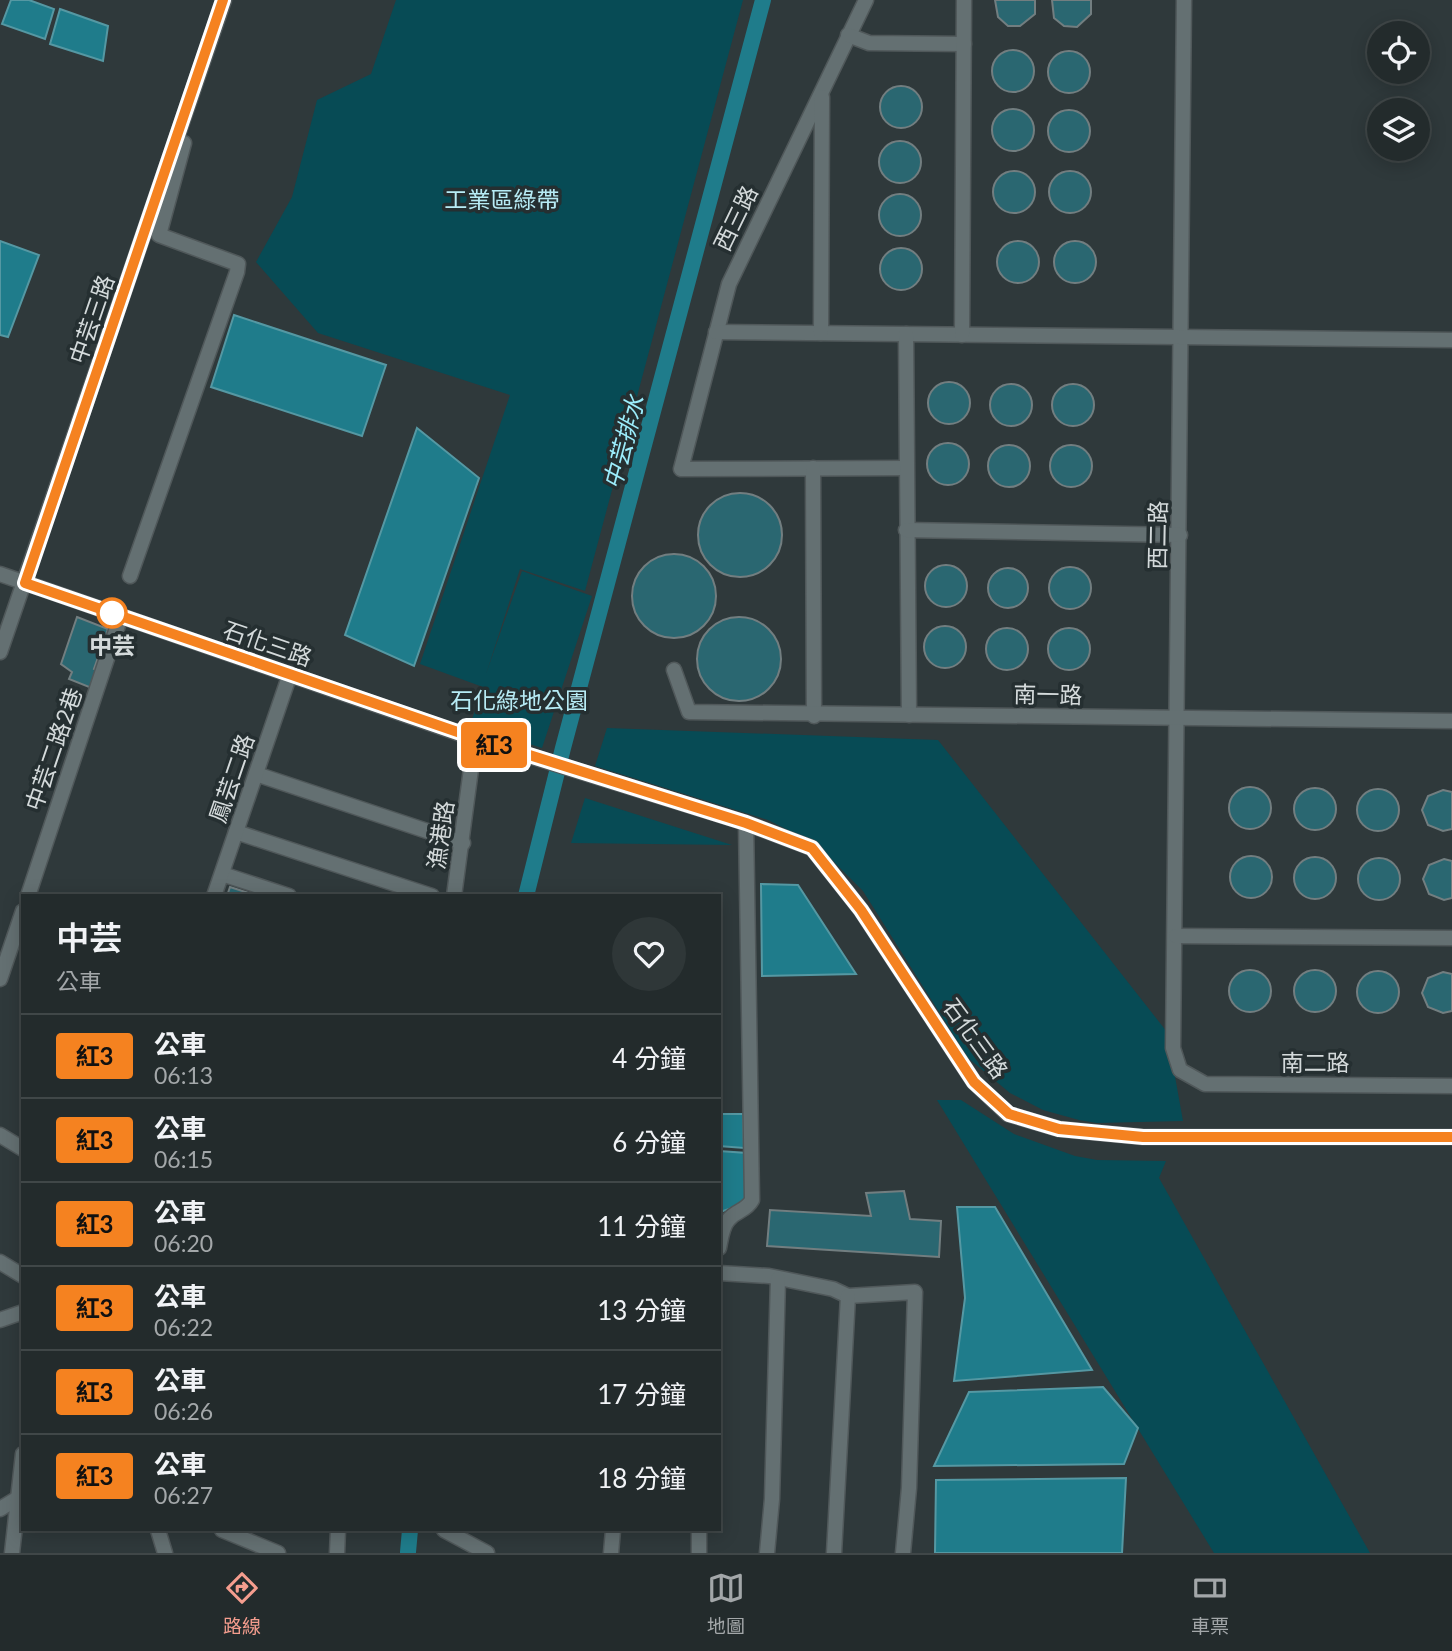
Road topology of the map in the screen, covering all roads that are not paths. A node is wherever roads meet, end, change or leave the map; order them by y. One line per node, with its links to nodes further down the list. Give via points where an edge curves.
1 (866, 0): 5 (street, 西三路)
2 (964, 0): 6 (street)
3 (1184, 0): 12 (street, 西二路)
4 (223, 3): 19 (street, via 159,235 238,264 237,272); 20 (street, 中芸三路)
5 (848, 35): 6 (street, via 869,43); 7 (street, 西三路)
6 (964, 44): 11 (street)
7 (822, 92): 8 (street, 西三路, via 729,284); 9 (street)
8 (716, 332): 9 (street); 14 (street, 西三路, via 681,469)
9 (821, 333): 10 (street)
10 (906, 334): 11 (street); 15 (street)
11 (962, 335): 12 (street)
12 (1182, 338): 13 (street); 17 (street, 西二路)
13 (1452, 340)
14 (813, 468): 15 (street); 26 (street)
15 (906, 468): 16 (street)
16 (906, 530): 17 (street); 25 (street)
17 (1180, 535): 27 (street, 西二路)
18 (0, 574): 20 (street, 石化三路)
19 (130, 576)
20 (25, 583): 21 (street, 石化三路); 22 (street, 中芸三路)
21 (121, 616): 24 (street, 石化三路); 35 (street, 中芸二路2巷)
22 (0, 652)
23 (674, 670): 26 (street, 南一路, via 689,712)
24 (290, 674): 29 (street, 石化三路); 30 (street, 鳳芸二路)
25 (909, 715): 26 (street, 南一路); 27 (street, 南一路)
26 (814, 716)
27 (1178, 719): 28 (street, 南一路); 41 (street, 西二路)
28 (1452, 721)
29 (475, 738): 31 (street, 石化三路); 33 (street, 漁港路)
30 (256, 774): 32 (street, 鳳芸二路); 33 (street)
31 (746, 823): 47 (street, 石化三路, via 812,848 861,910 974,1082 1009,1114 1059,1129 1143,1137); 49 (street, via 752,1199 747,1209 731,1216)
32 (236, 832): 34 (street, 鳳芸二路); 38 (street)
33 (463, 843): 39 (street, 漁港路)
34 (222, 874): 36 (street, 鳳芸二路); 37 (street)
35 (29, 894)
36 (215, 894)
37 (283, 894)
38 (426, 894)
39 (454, 894)
40 (21, 917): 43 (street)
41 (1175, 936): 42 (street); 44 (street, 西二路, via 1173,1048)
42 (1452, 938)
43 (0, 979)
44 (1180, 1070): 45 (street, 南二路, via 1205,1083)
45 (1452, 1086)
46 (0, 1135): 48 (street)
47 (1452, 1137)
48 (21, 1148)
49 (721, 1239)
50 (0, 1262): 52 (street)
51 (721, 1273): 53 (street)
52 (21, 1275)
53 (778, 1279): 54 (street); 73 (street)
54 (848, 1296): 74 (street); 75 (street, via 915,1292)
55 (21, 1313): 56 (street)
56 (0, 1320)
57 (21, 1472): 58 (street)
58 (18, 1498): 59 (street); 66 (street)
59 (0, 1509)
60 (158, 1531): 67 (street)
61 (224, 1531): 68 (street)
62 (338, 1531): 69 (street)
63 (612, 1531): 71 (street)
64 (699, 1531): 72 (street)
65 (462, 1534): 70 (street)
66 (12, 1553)
67 (165, 1553)
68 (278, 1553)
69 (337, 1553)
70 (487, 1553)
71 (611, 1553)
72 (699, 1553)
73 (767, 1553)
74 (834, 1553)
75 (903, 1553)

